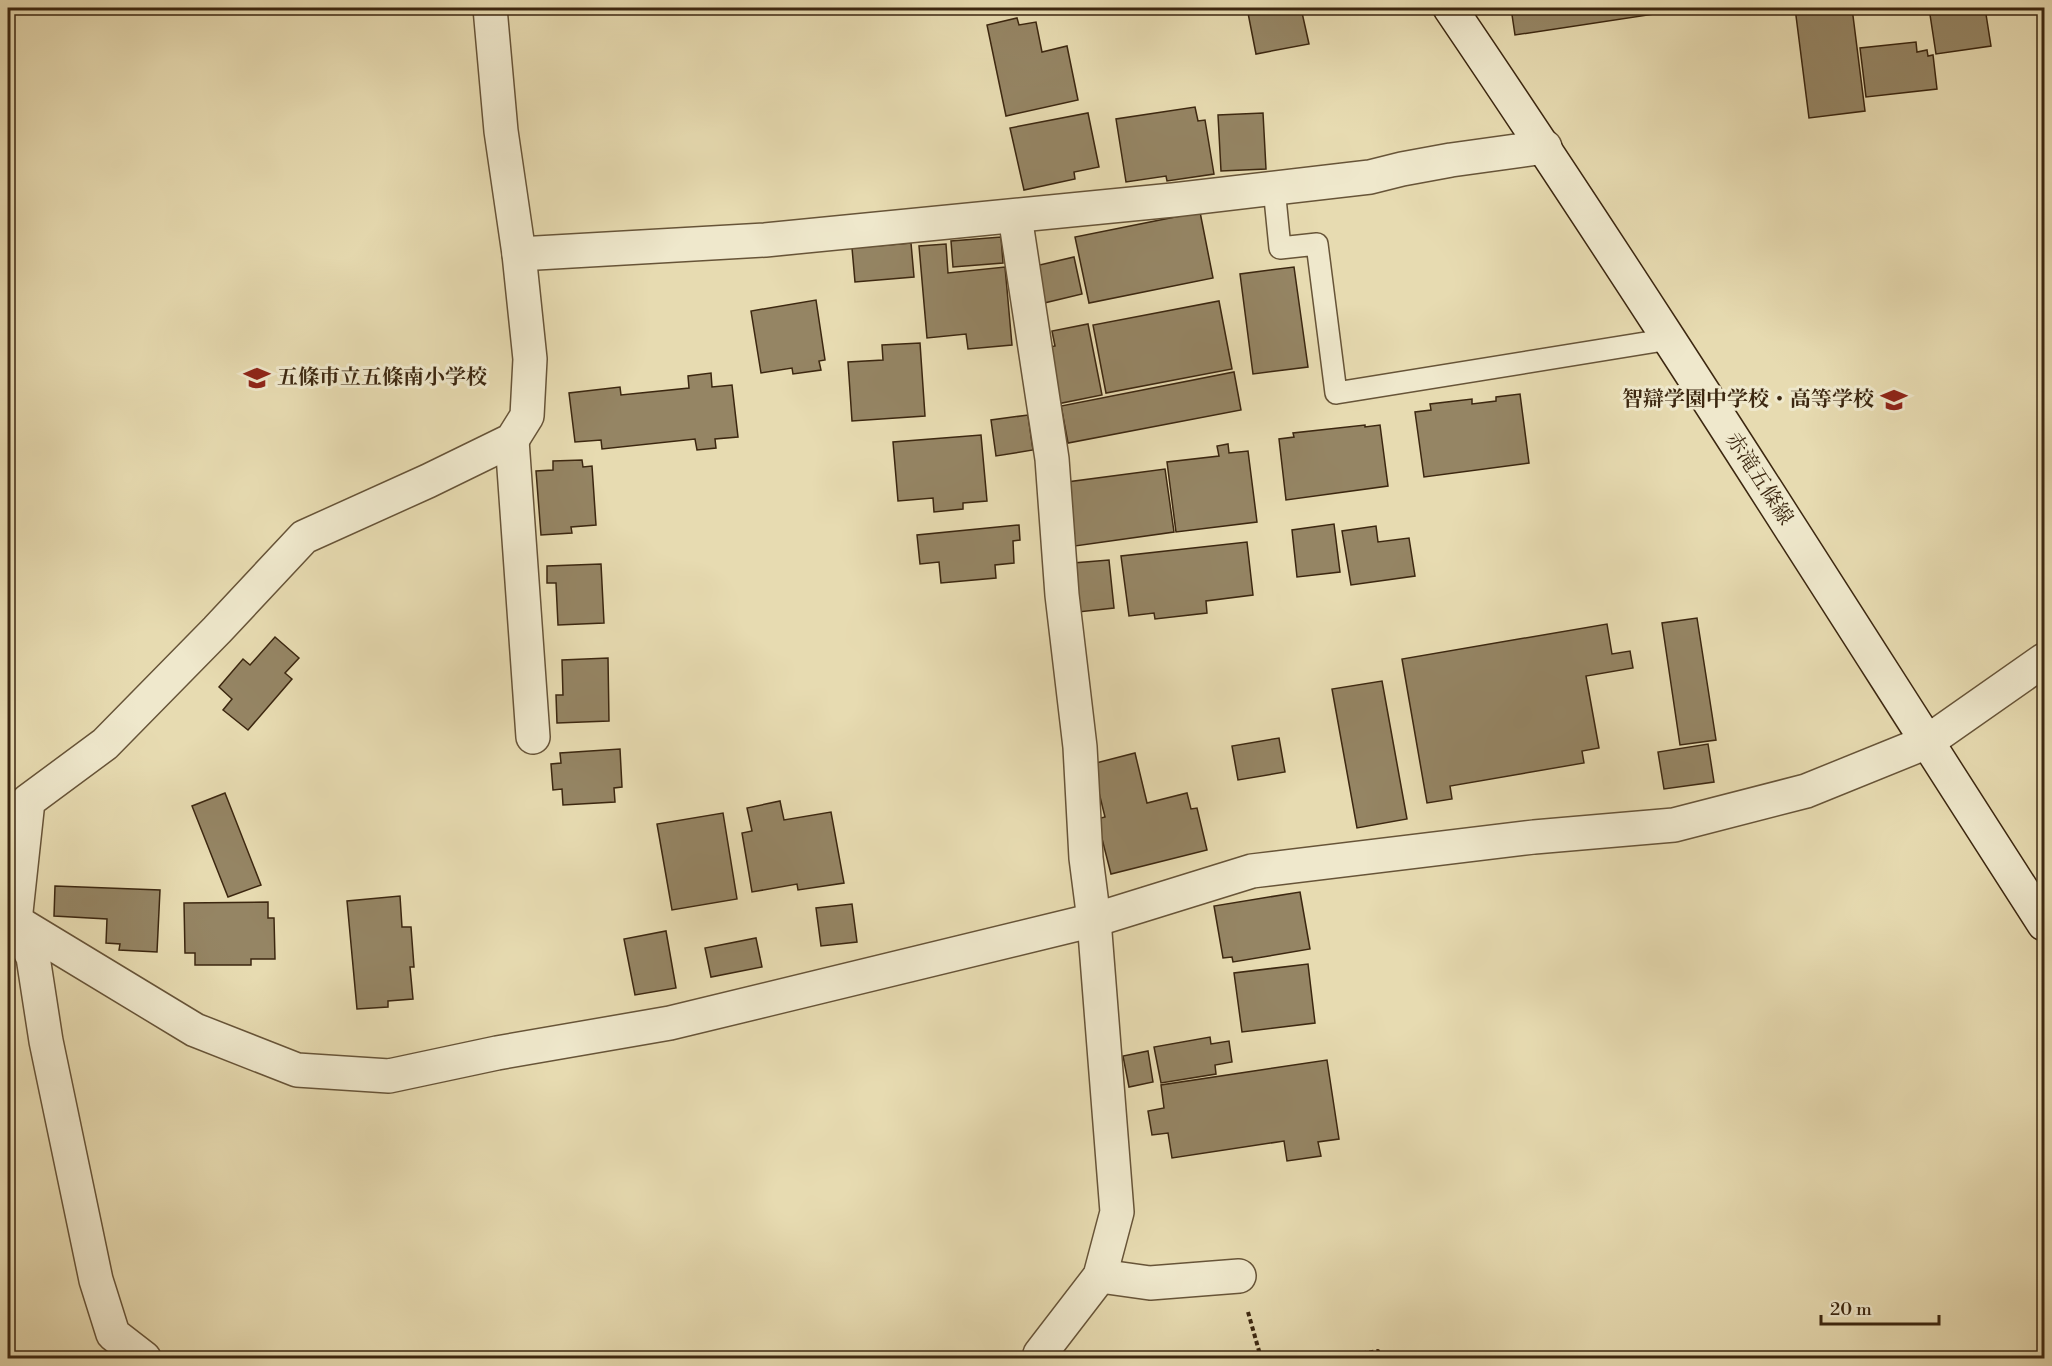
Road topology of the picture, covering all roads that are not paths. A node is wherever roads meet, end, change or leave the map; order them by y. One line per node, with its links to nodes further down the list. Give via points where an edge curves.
1 (490, 8): 6 (street, via 501,131)
2 (1450, 8): 3 (street, 赤滝五條線)
3 (1545, 147): 4 (street, via 1451,160 1370,177); 7 (street, 赤滝五條線)
4 (1274, 188): 5 (street); 7 (lane, via 1280,248 1317,244 1336,393)
5 (1015, 216): 6 (street, via 765,240); 13 (street, via 1052,459)
6 (519, 254): 8 (street, via 530,358 527,416)
7 (1670, 339): 11 (street, 赤滝五條線)
8 (512, 440): 10 (street); 12 (street, via 304,537 105,744 28,801)
9 (2044, 660): 11 (street)
10 (533, 737)
11 (1927, 742): 13 (street, via 1806,791 1674,825 1534,837 1251,872); 14 (street, 赤滝五條線)
12 (11, 920): 13 (street, via 195,1030 297,1070 389,1076 670,1023); 17 (street, via 33,957 46,1041 96,1280 113,1334)
13 (1094, 920): 15 (street, via 1117,1212)
14 (2044, 924)
15 (1100, 1276): 16 (street, via 1150,1283); 18 (street)
16 (1239, 1276)
17 (144, 1359)
18 (1039, 1359)

